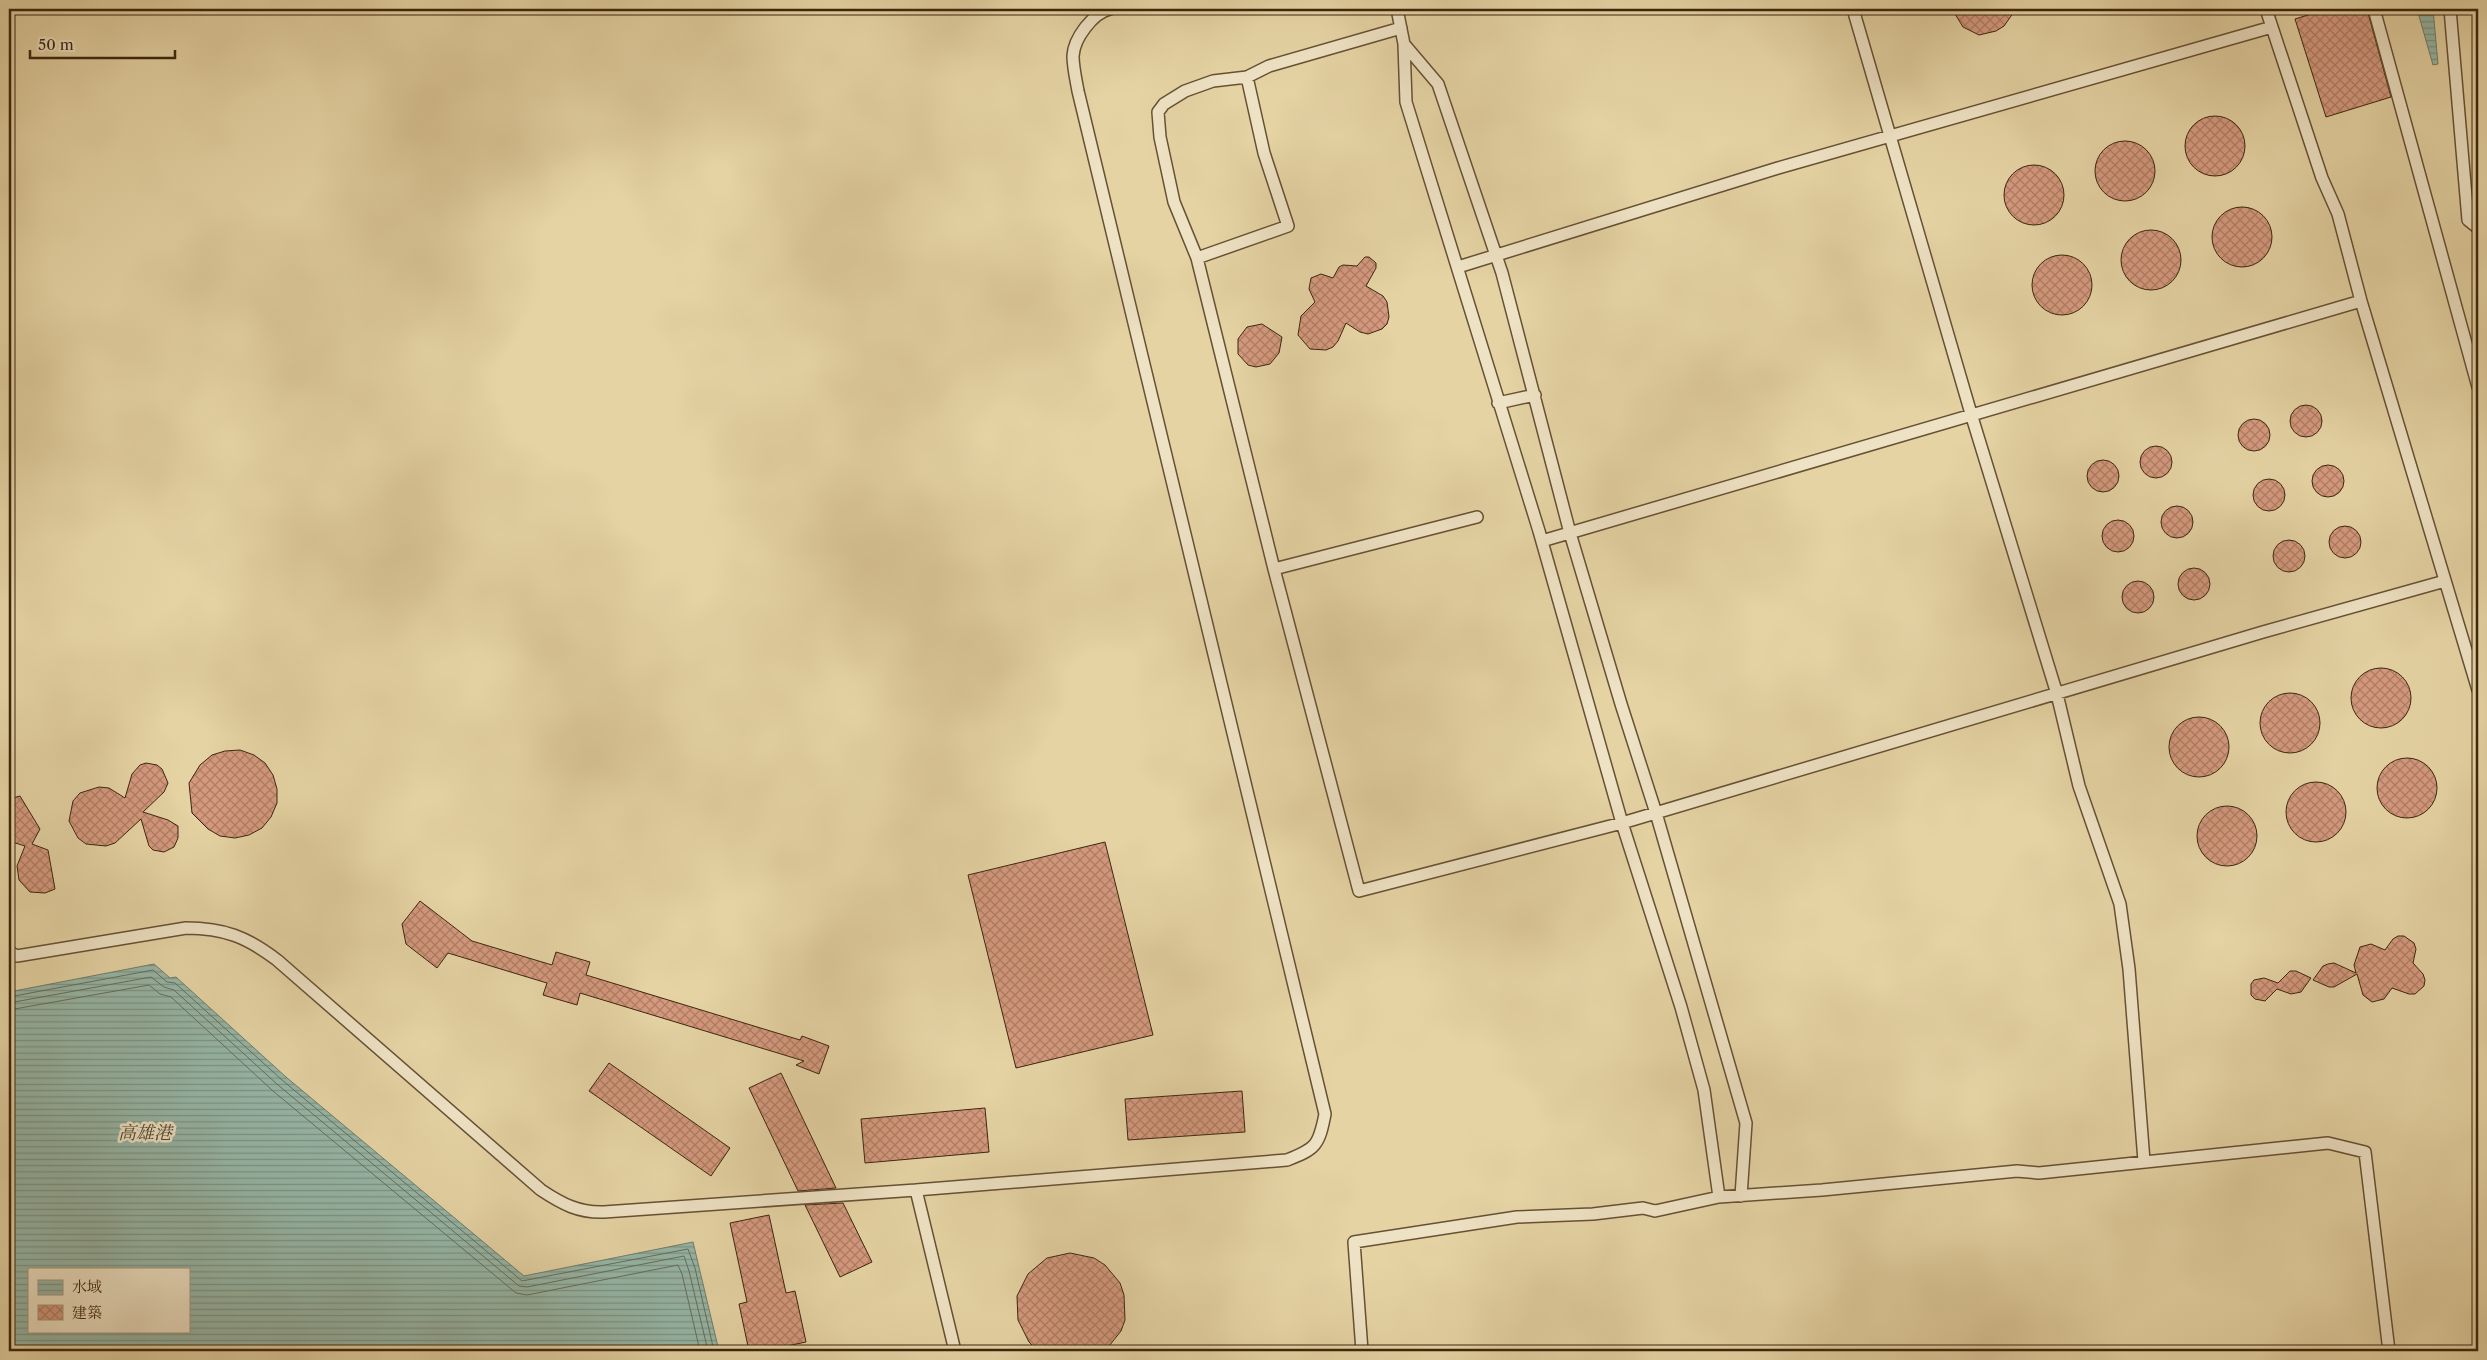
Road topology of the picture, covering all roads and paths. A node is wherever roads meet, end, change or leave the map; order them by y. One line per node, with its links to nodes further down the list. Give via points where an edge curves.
1 (1110, 9): 32 (lane, via 1103,10 1084,29 1073,54 1078,91 1325,1114 1321,1134 1310,1151 1287,1160)
2 (1397, 9): 8 (lane)
3 (1852, 9): 11 (lane)
4 (2266, 9): 7 (lane)
5 (2374, 9): 17 (lane)
6 (2450, 9): 12 (lane, via 2468,220)
7 (2272, 27): 11 (lane); 16 (lane, via 2322,178 2338,214)
8 (1400, 28): 9 (lane); 10 (lane, via 1269,66)
9 (1404, 44): 13 (lane, via 1438,84); 15 (lane, via 1406,102)
10 (1247, 76): 14 (lane, via 1212,81 1164,104 1158,112 1174,202); 14 (lane, via 1264,153 1288,226)
11 (1889, 137): 13 (lane); 20 (lane)
12 (2478, 228)
13 (1495, 254): 15 (lane); 18 (lane)
14 (1196, 258): 24 (lane)
15 (1458, 266): 19 (lane)
16 (2361, 301): 20 (lane); 25 (lane)
17 (2478, 387)
18 (1535, 395): 19 (lane); 22 (lane)
19 (1498, 403): 23 (lane)
20 (1972, 417): 22 (lane); 27 (lane)
21 (1477, 517): 24 (lane)
22 (1570, 533): 23 (lane); 28 (lane)
23 (1542, 541): 29 (lane)
24 (1274, 568): 29 (lane, via 1359,891)
25 (2445, 581): 26 (lane); 27 (lane)
26 (2478, 690)
27 (2057, 694): 28 (lane); 31 (lane, via 2079,786 2120,904 2129,969)
28 (1656, 813): 29 (lane); 33 (lane, via 1746,1123)
29 (1622, 823): 34 (lane, via 1681,1006 1704,1090)
30 (9, 952): 32 (lane, via 17,956 186,928 210,928 234,934 277,960 542,1190 574,1209 589,1213)
31 (2144, 1161): 33 (lane, via 2039,1173 2017,1171); 37 (lane, via 2328,1143 2365,1152)
32 (916, 1190): 35 (lane)
33 (1741, 1196): 34 (lane)
34 (1720, 1197): 36 (lane, via 1655,1211 1643,1208 1517,1217 1354,1242)
35 (956, 1351)
36 (1362, 1351)
37 (2389, 1351)

